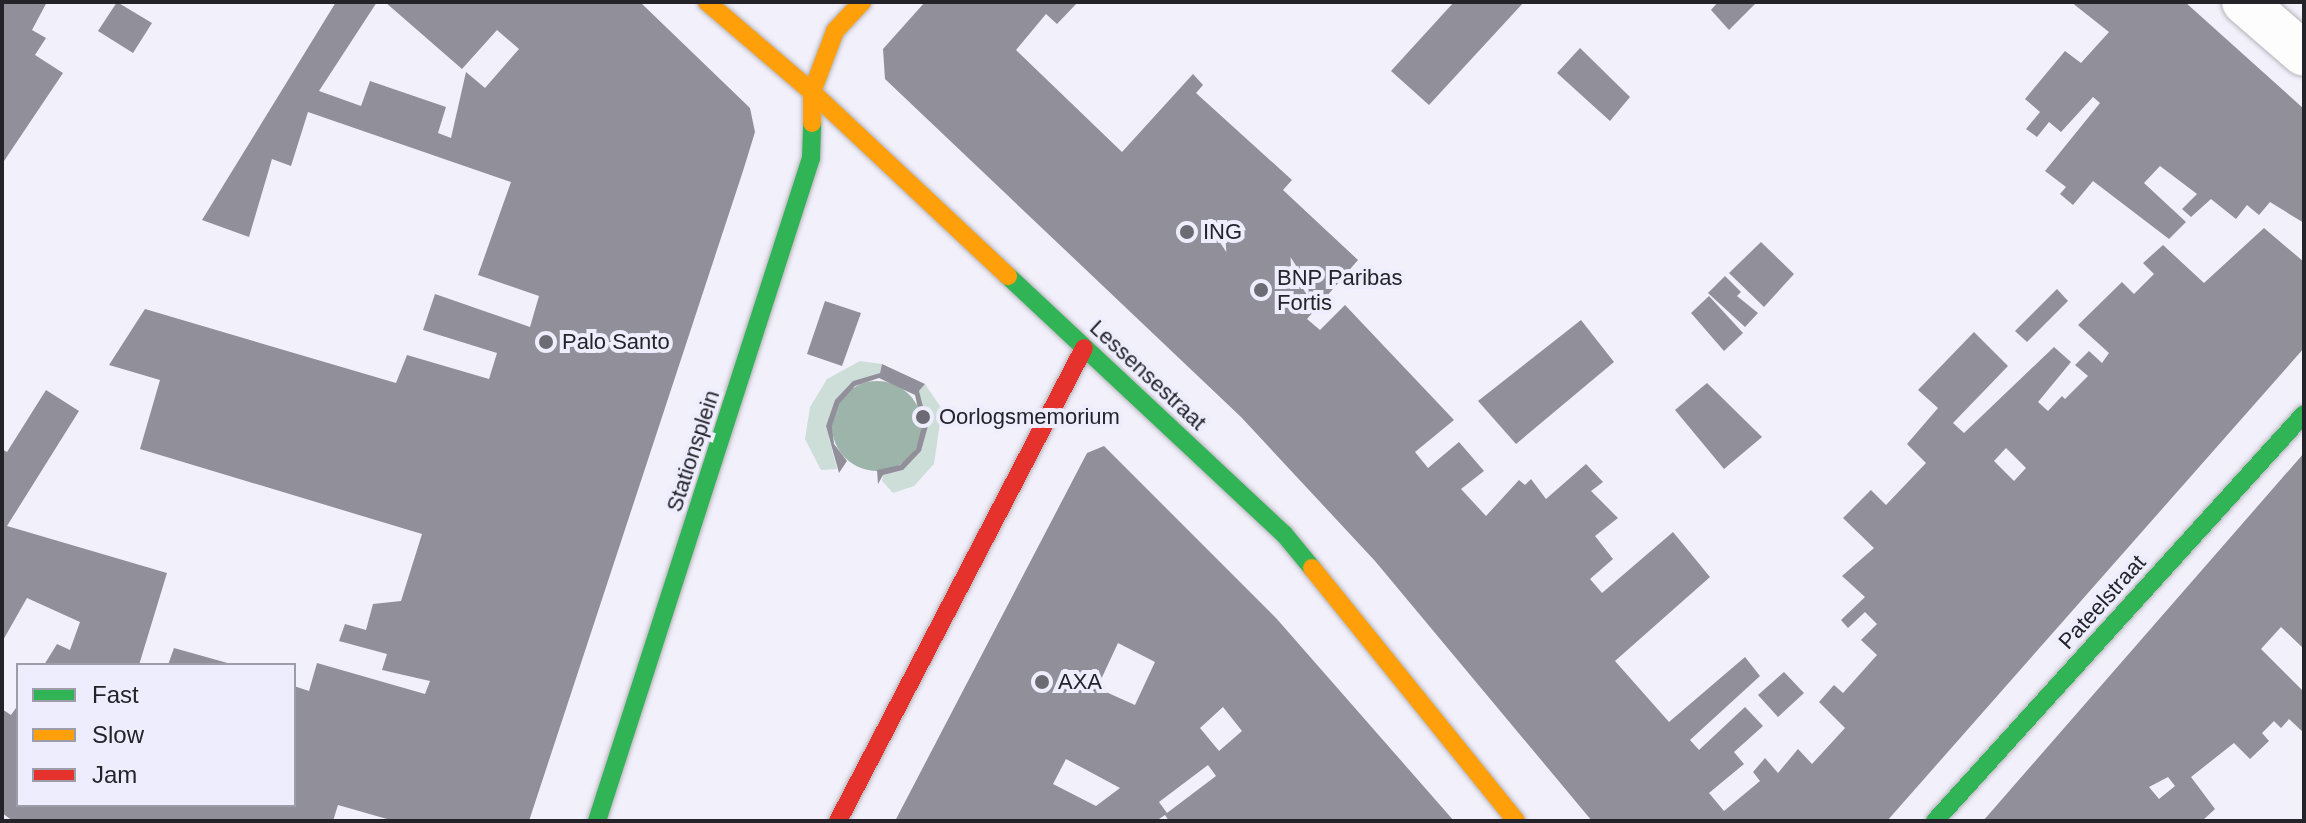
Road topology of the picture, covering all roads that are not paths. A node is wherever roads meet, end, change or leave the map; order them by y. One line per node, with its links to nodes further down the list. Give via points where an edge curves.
1 (707, 2): 5 (street, Lessensestraat)
2 (862, 2): 5 (street, Stationsplein, via 835,31)
3 (2244, 2): 4 (street)
4 (2304, 54)
5 (812, 92): 6 (street, Lessensestraat); 8 (street, Stationsplein, via 811,158)
6 (1084, 348): 9 (street); 10 (street, Lessensestraat, via 1284,534)
7 (2304, 414): 11 (street, Pateelstraat)
8 (597, 821)
9 (838, 821)
10 (1516, 821)
11 (1935, 821)

